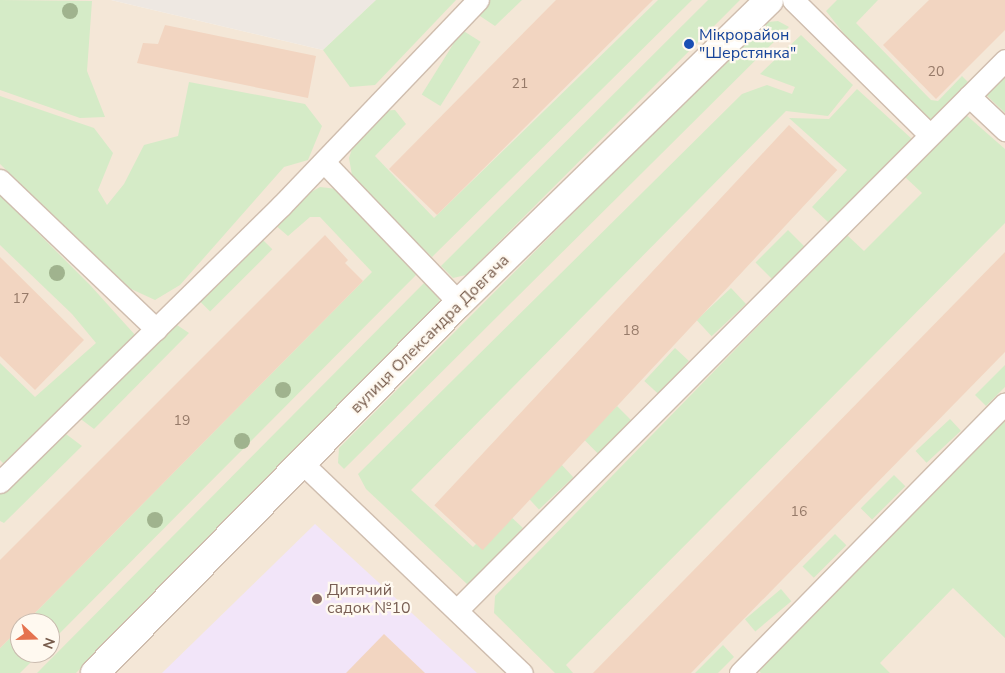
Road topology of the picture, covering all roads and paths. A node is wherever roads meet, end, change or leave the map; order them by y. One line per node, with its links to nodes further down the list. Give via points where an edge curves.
1 (478, 0): 8 (lane)
2 (769, 0): 10 (street, вулиця Олександра Довгача)
3 (793, 0): 7 (lane)
4 (1005, 60): 5 (lane)
5 (969, 96): 6 (lane); 7 (lane)
6 (1005, 130)
7 (930, 136): 15 (lane)
8 (324, 162): 10 (lane); 11 (lane)
9 (0, 180): 11 (lane)
10 (459, 303): 13 (street, вулиця Олександра Довгача)
11 (156, 329): 14 (lane)
12 (1005, 403): 18 (lane)
13 (302, 463): 15 (lane); 16 (street, вулиця Олександра Довгача)
14 (0, 482)
15 (458, 610): 17 (lane)
16 (95, 673)
17 (522, 673)
18 (740, 673)

